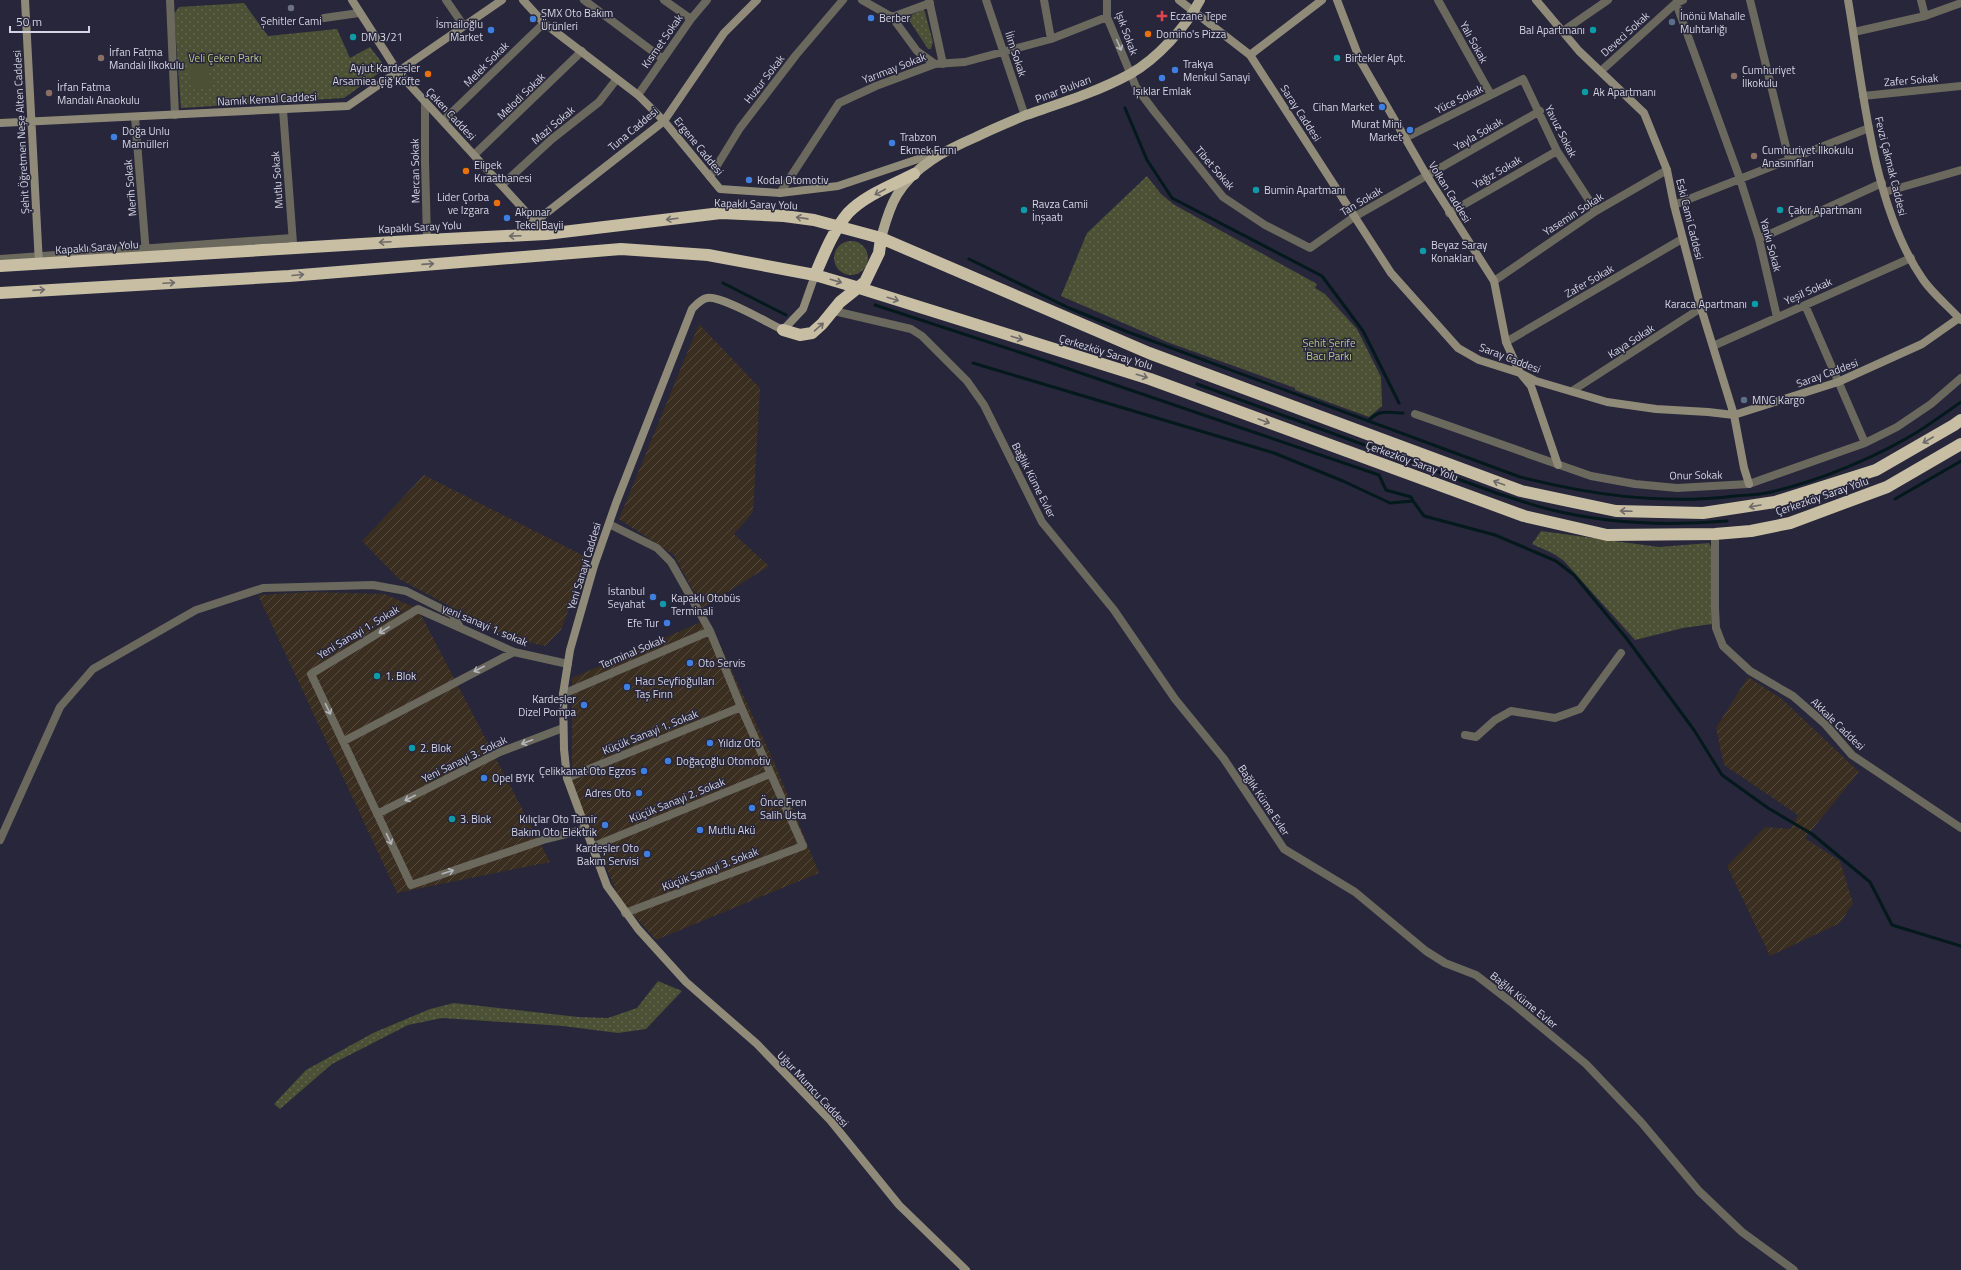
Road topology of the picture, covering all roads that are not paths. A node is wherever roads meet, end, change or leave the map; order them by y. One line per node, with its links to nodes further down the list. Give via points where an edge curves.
1 (25, 0): 62 (street, Şehit Öğretmen Neşe Alten Caddesi)
2 (170, 0): 3 (street); 59 (street)
3 (176, 0)
4 (352, 0): 31 (street, Çeken Caddesi)
5 (446, 0): 38 (street)
6 (502, 0): 38 (street, Namık Kemal Caddesi)
7 (523, 0): 37 (street, Ergene Caddesi)
8 (584, 0): 45 (street)
9 (664, 0): 36 (street)
10 (707, 0): 36 (street, Kısmet Sokak)
11 (757, 0): 64 (street, Tuna Caddesi, via 724,33)
12 (843, 0): 76 (street, Huzur Sokak, via 796,55 740,128)
13 (862, 0): 33 (street)
14 (986, 0): 43 (street, İlim Sokak)
15 (1044, 0): 41 (street)
16 (1178, 0): 30 (street, Saray Caddesi)
17 (1200, 0): 30 (main road, Pınar Bulvarı)
18 (1322, 0): 44 (street)
19 (1337, 0): 67 (street, Volkan Caddesi, via 1360,60)
20 (1438, 0): 54 (street, Yalı Sokak)
21 (1536, 0): 39 (street, Eski Cami Caddesi)
22 (1608, 0): 39 (street)
23 (1750, 0): 71 (street)
24 (1848, 0): 40 (street, Fevzi Çakmak Caddesi)
25 (1921, 0): 32 (street)
26 (1108, 1): 34 (street, Işık Sokak)
27 (929, 2): 33 (street); 46 (street)
28 (1679, 2): 47 (street, Deveci Sokak); 77 (street, Yankı Sokak)
29 (1961, 3): 32 (street)
30 (1193, 12): 44 (street, Saray Caddesi); 49 (main road, Pınar Bulvarı, via 1186,23 1153,57)
31 (359, 13): 35 (street); 48 (street, Çeken Caddesi)
32 (1925, 16): 40 (street)
33 (892, 17): 46 (street, via 917,52)
34 (1107, 17): 41 (street, Yarımay Sokak); 49 (street, Işık Sokak, one-way to 49)
35 (324, 18)
36 (691, 19): 45 (street, Kısmet Sokak)
37 (544, 22): 42 (street, Ergene Caddesi); 63 (street, Melek Sokak)
38 (464, 26): 48 (street, Namık Kemal Caddesi)
39 (1563, 31): 47 (street, Eski Cami Caddesi)
40 (1854, 32): 55 (street, Fevzi Çakmak Caddesi)
41 (1051, 39): 43 (street, Yarımay Sokak)
42 (582, 51): 51 (street, Ergene Caddesi); 70 (street, Melodi Sokak)
43 (1004, 51): 46 (street, Yarımay Sokak, via 950,65); 60 (street, İlim Sokak)
44 (1250, 55): 85 (street, Saray Caddesi)
45 (663, 59): 53 (street, Kısmet Sokak)
46 (939, 64): 81 (street, Yarımay Sokak, via 876,86 839,103)
47 (1601, 71): 72 (street, Eski Cami Caddesi, via 1644,113)
48 (398, 72): 56 (street, Çeken Caddesi); 57 (street, Namık Kemal Caddesi, via 348,106)
49 (1130, 74): 60 (main road, Pınar Bulvarı, via 1087,94); 94 (street, Tibet Sokak, via 1136,87 1154,111 1223,197 1265,226)
50 (1523, 79): 54 (street, Yüce Sokak); 58 (street, Yavuz Sokak)
51 (616, 80): 53 (street, Ergene Caddesi); 79 (street, Mazi Sokak, via 599,102 552,139)
52 (1961, 86): 55 (street, Zafer Sokak)
53 (638, 95): 64 (street, Ergene Caddesi)
54 (1491, 95): 67 (street, Yüce Sokak)
55 (1863, 96): 66 (street, Fevzi Çakmak Caddesi)
56 (425, 102): 63 (street, Çeken Caddesi); 92 (street, Mercan Sokak, via 424,161)
57 (283, 110): 59 (street, Namık Kemal Caddesi); 93 (street, Mutlu Sokak)
58 (1540, 112): 69 (street, Yavuz Sokak); 75 (street, Yayla Sokak)
59 (175, 115): 61 (street, Namık Kemal Caddesi)
60 (1024, 116): 68 (main road, Pınar Bulvarı)
61 (135, 117): 62 (street, Namık Kemal Caddesi); 95 (street, Merih Sokak)
62 (31, 121): 65 (street, Namık Kemal Caddesi); 98 (street, Şehit Öğretmen Neşe Alten Caddesi)
63 (443, 121): 70 (street, Çeken Caddesi)
64 (664, 121): 76 (street, Ergene Caddesi); 86 (street, Tuna Caddesi)
65 (0, 123)
66 (1869, 128): 71 (street); 78 (street, Fevzi Çakmak Caddesi)
67 (1405, 138): 75 (street, Volkan Caddesi)
68 (944, 151): 74 (main road, Pınar Bulvarı); 81 (street, Ergene Caddesi, via 838,186)
69 (1557, 151): 83 (street, Yavuz Sokak); 84 (street, Yağız Sokak)
70 (474, 155): 79 (street, Çeken Caddesi)
71 (1789, 160): 77 (street)
72 (1667, 170): 82 (street, Eski Cami Caddesi); 83 (street, Yasemin Sokak)
73 (1961, 170): 80 (street)
74 (914, 174): 87 (highway, one-way to 87, via 861,202); 89 (main road, Pınar Bulvarı, via 897,195)
75 (1427, 176): 84 (street, Volkan Caddesi); 85 (street, Tan Sokak)
76 (710, 177): 81 (street, Ergene Caddesi, via 720,189)
77 (1740, 179): 82 (street); 91 (street, Yankı Sokak)
78 (1882, 183): 80 (street, Fevzi Çakmak Caddesi); 91 (street)
79 (502, 185): 86 (street, Çeken Caddesi)
80 (1885, 192): 96 (street, Fevzi Çakmak Caddesi, via 1895,224)
81 (780, 193)
82 (1674, 205): 90 (street, Eski Cami Caddesi)
83 (1596, 211): 101 (street, Yasemin Sokak)
84 (1449, 213): 101 (street, Volkan Caddesi)
85 (1354, 217): 94 (street, Tan Sokak); 112 (street, Saray Caddesi, via 1391,273 1458,348 1479,360)
86 (536, 221): 88 (street, Çeken Caddesi)
87 (840, 226): 88 (highway, Kapaklı Saray Yolu, one-way to 88, via 784,216 721,213); 89 (highway, Kapaklı Saray Yolu); 100 (highway, via 826,248)
88 (546, 234): 92 (highway, Kapaklı Saray Yolu, one-way to 92)
89 (881, 238): 102 (highway, via 872,269 865,282); 118 (highway, Çerkezköy Saray Yolu, one-way to 89, via 1876,470 1775,502 1703,513 1616,511 1521,491 1149,353)
90 (1682, 239): 105 (street, Eski Cami Caddesi); 110 (street, Zafer Sokak)
91 (1759, 239): 107 (street, Yankı Sokak)
92 (428, 240): 93 (highway, Kapaklı Saray Yolu, one-way to 93)
93 (293, 243): 95 (highway, Kapaklı Saray Yolu)
94 (1310, 248)
95 (145, 253): 98 (highway, Kapaklı Saray Yolu)
96 (1911, 258): 104 (street, Yeşil Sokak); 108 (street, Fevzi Çakmak Caddesi, via 1922,278)
97 (0, 259): 98 (street)
98 (39, 260): 99 (highway, Kapaklı Saray Yolu)
99 (0, 266)
100 (815, 276): 102 (highway, Çerkezköy Saray Yolu, one-way to 102); 103 (highway, one-way to 100, via 289,276 621,249 708,255); 109 (street, via 803,309)
101 (1494, 281): 110 (street, Volkan Caddesi)
102 (856, 287): 106 (highway); 124 (highway, Çerkezköy Saray Yolu, one-way to 124, via 1150,379 1524,516 1607,535)
103 (0, 293)
104 (1805, 305): 107 (street, Yeşil Sokak); 114 (street)
105 (1701, 308): 111 (street, Eski Cami Caddesi); 115 (street, Kaya Sokak)
106 (834, 311): 109 (highway, one-way to 106, via 800,334 812,333); 146 (street, Bağlık Küme Evler, via 911,329 922,336 966,381 984,405 1042,522 1114,610 1175,698 1224,760 1284,849 1355,892 1426,951 1476,975 1511,1002 1586,1064 1641,1122 1699,1191 1742,1232)
107 (1777, 317): 111 (street, Yeşil Sokak)
108 (1960, 319): 114 (street, Saray Caddesi, via 1922,344)
109 (783, 330): 123 (street, Yeni Sanayi Caddesi, via 718,299 706,298 692,309)
110 (1506, 342): 112 (street, Volkan Caddesi)
111 (1713, 346): 117 (street, Eski Cami Caddesi)
112 (1520, 373): 115 (street, Saray Caddesi, via 1536,381); 121 (street, Volkan Caddesi, via 1531,386)
113 (1961, 378): 119 (street, Onur Sokak, via 1920,412)
114 (1838, 382): 117 (street, Saray Caddesi); 119 (street)
115 (1572, 391): 117 (street, Saray Caddesi, via 1607,402)
116 (1415, 414): 121 (street, Onur Sokak)
117 (1734, 415): 122 (street, Eski Cami Caddesi)
118 (1961, 420)
119 (1864, 443): 122 (street, Onur Sokak)
120 (1961, 444): 124 (highway, Çerkezköy Saray Yolu, via 1887,487 1797,520 1751,531)
121 (1558, 465): 122 (street, Onur Sokak, via 1591,476 1670,487)
122 (1749, 484)
123 (608, 524): 127 (street, via 657,548 671,562); 130 (street, Yeni Sanayi Caddesi)
124 (1714, 534): 139 (street, Akkale Caddesi, via 1716,628 1723,646 1750,671 1798,701 1825,724 1852,755)
125 (418, 610): 126 (street, yeni sanayi 1. sokak); 135 (street, Yeni Sanayi 1. Sokak, one-way to 135, via 311,674)
126 (460, 628): 128 (street, yeni sanayi 1. sokak); 141 (street, via 452,614 406,591 373,585 263,588 196,610 93,669 60,707)
127 (710, 631): 131 (street, Terminal Sokak); 132 (street)
128 (514, 652): 130 (street, yeni sanayi 1. sokak); 135 (street, one-way to 135)
129 (1621, 653): 134 (street, via 1580,709 1555,718 1511,711 1495,720 1476,737)
130 (568, 664): 131 (street, Yeni Sanayi Caddesi)
131 (563, 694): 133 (street, Yeni Sanayi Caddesi)
132 (741, 707): 136 (street); 137 (street, Küçük Sanayi 1. Sokak)
133 (563, 728): 137 (street, Yeni Sanayi Caddesi); 138 (street, Yeni Sanayi 3. Sokak, one-way to 138, via 500,752)
134 (1465, 735)
135 (344, 741): 138 (street)
136 (770, 774): 142 (street, Küçük Sanayi 2. Sokak); 143 (street, Küçük Sanayi 3. Sokak, via 803,846)
137 (567, 778): 140 (street, Yeni Sanayi Caddesi)
138 (377, 814): 140 (street, one-way to 140, via 411,885 546,839)
139 (1961, 828)
140 (586, 829): 142 (street, Yeni Sanayi Caddesi)
141 (0, 840)
142 (592, 847): 143 (street, Yeni Sanayi Caddesi, via 607,886)
143 (625, 913): 144 (street, Yeni Sanayi Caddesi)
144 (638, 929): 145 (street, Uğur Mumcu Caddesi, via 686,982 757,1044 830,1120 899,1205)
145 (966, 1270)
146 (1794, 1270)

